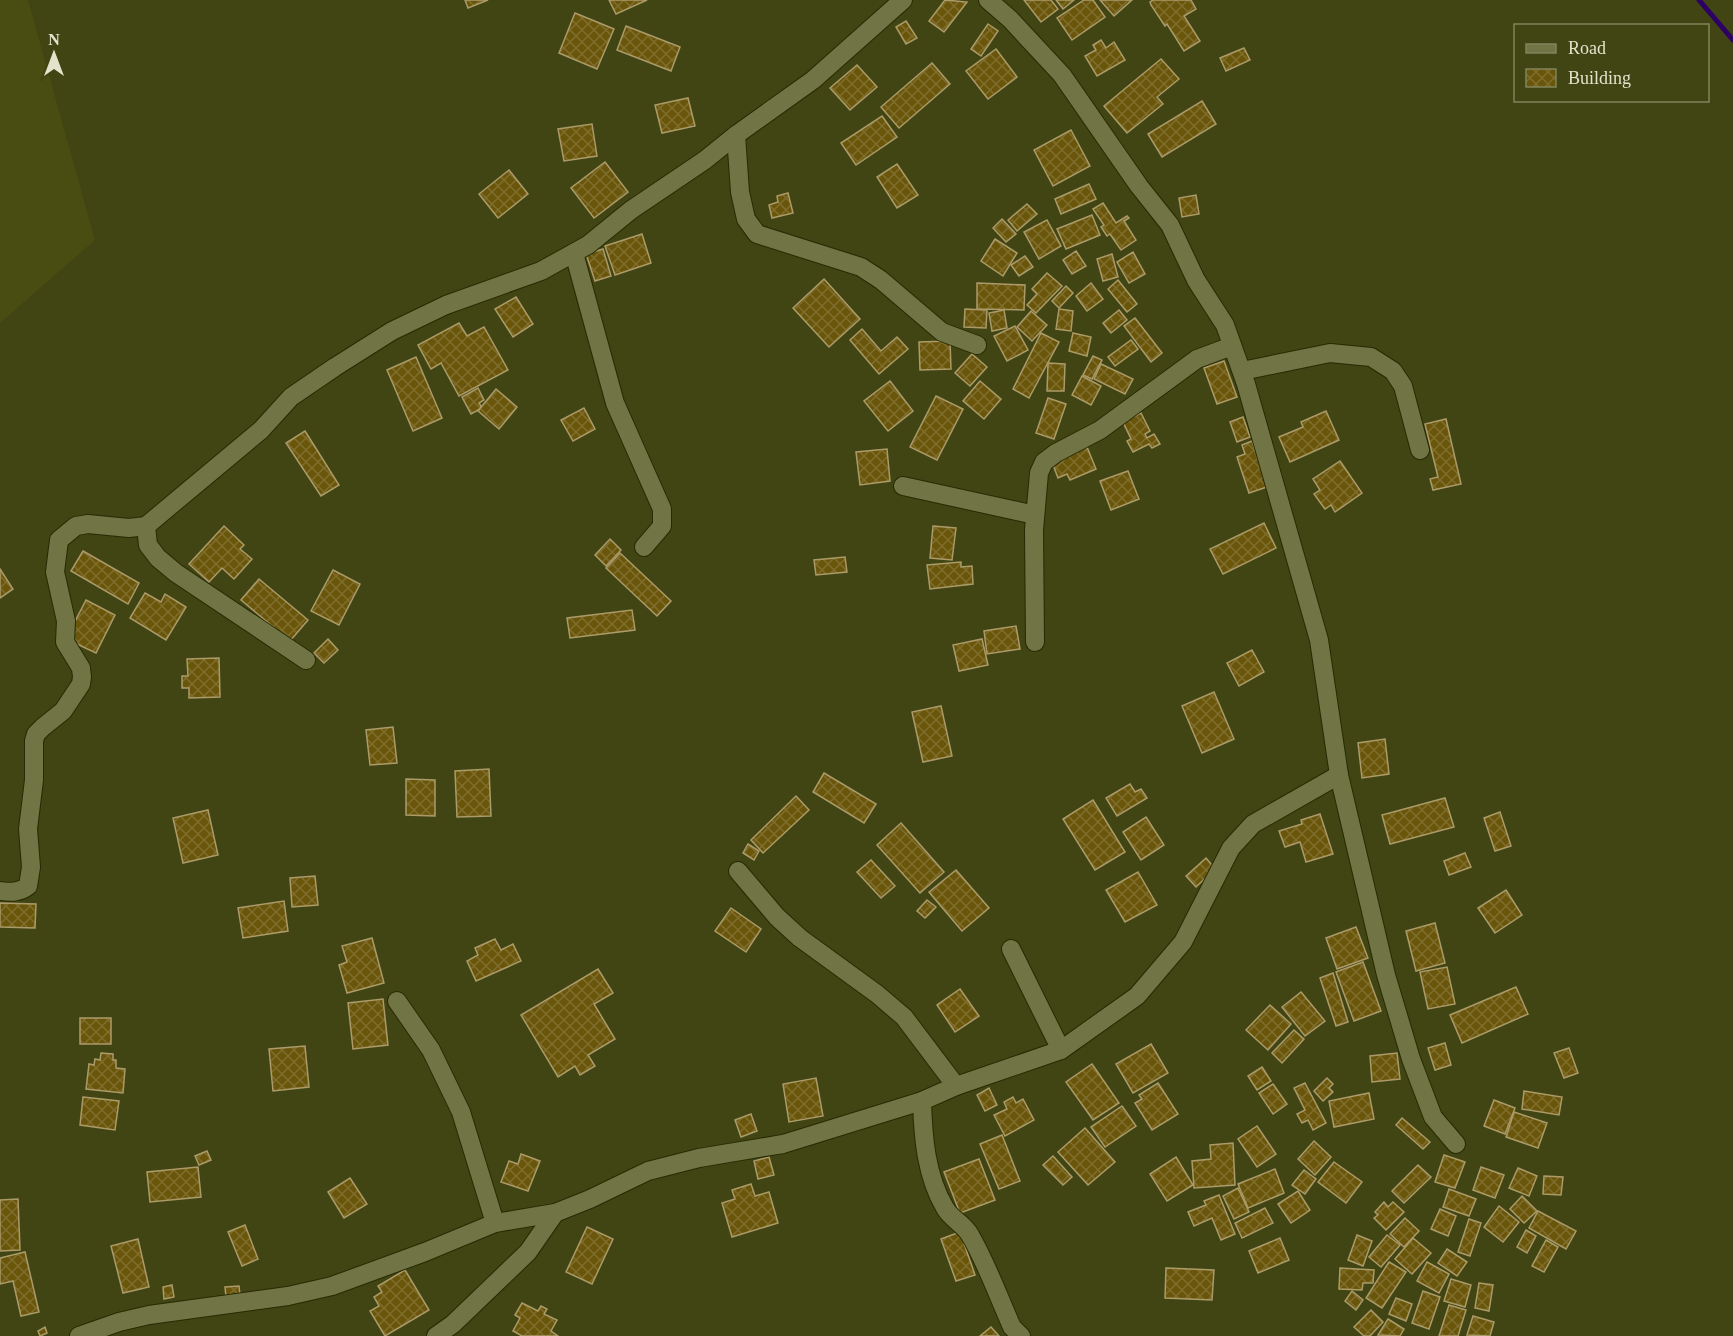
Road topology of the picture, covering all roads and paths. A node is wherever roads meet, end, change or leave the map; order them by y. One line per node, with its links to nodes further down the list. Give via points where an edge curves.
1 (903, 0): 3 (street, via 813,80)
2 (988, 0): 6 (street, via 1062,75 1170,225 1196,280 1225,325)
3 (736, 135): 4 (street); 5 (street, via 740,192 746,219 757,234 861,267 942,332)
4 (574, 253): 11 (street, via 541,271 446,305 392,331 335,367 291,397 261,430); 12 (street, via 615,403 662,509 662,526)
5 (977, 345)
6 (1232, 346): 7 (street); 10 (street, via 1197,359 1100,429 1044,462 1039,473)
7 (1242, 371): 8 (street, via 1330,353 1371,357 1393,371 1403,386); 15 (street, via 1319,640)
8 (1420, 450)
9 (903, 486): 10 (street)
10 (1035, 514): 13 (street)
11 (146, 526): 14 (street, via 148,545 158,558); 17 (street, via 88,524 76,526 59,540 55,572 66,621 65,642 81,668 81,684 63,711 36,734 34,741 28,886 15,893)
12 (644, 547)
13 (1035, 642)
14 (306, 660)
15 (1339, 775): 20 (street, via 1253,824 1231,848 1183,942 1137,996); 23 (street, via 1386,975 1411,1059 1433,1117)
16 (738, 871): 21 (street, via 800,938 904,1017)
17 (0, 891)
18 (1011, 950): 20 (street)
19 (396, 1001): 25 (street, via 431,1050 461,1112)
20 (1061, 1050): 21 (street)
21 (956, 1086): 22 (street)
22 (922, 1101): 24 (street, via 783,1144 648,1171); 28 (street, via 923,1139 939,1198 946,1211 969,1233 1012,1327)
23 (1456, 1144)
24 (555, 1213): 25 (street); 27 (street, via 528,1252)
25 (495, 1223): 26 (street, via 332,1286 149,1315)
26 (79, 1336)
27 (436, 1336)
28 (1021, 1336)

